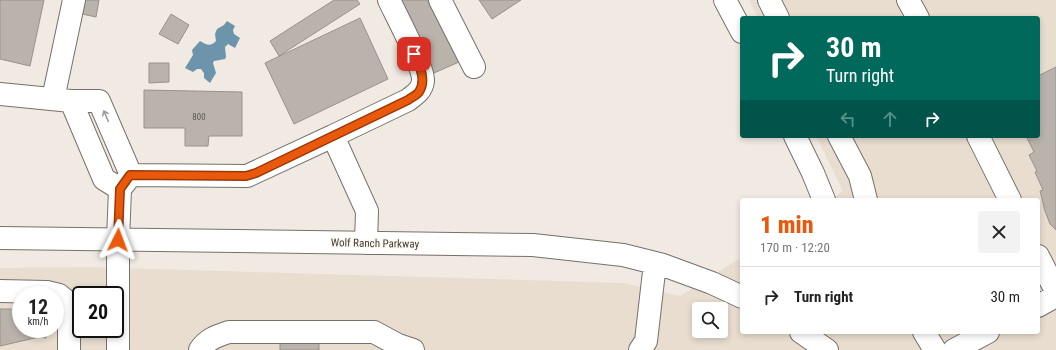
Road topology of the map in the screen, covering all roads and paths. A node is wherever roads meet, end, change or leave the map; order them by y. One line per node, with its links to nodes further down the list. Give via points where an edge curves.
1 (74, 0): 12 (street)
2 (389, 0): 13 (street, via 420,67 423,80 419,92 408,100)
3 (440, 0): 10 (street)
4 (725, 0): 9 (street)
5 (769, 0): 7 (street)
6 (908, 0): 8 (street)
7 (777, 16)
8 (917, 16)
9 (740, 28)
10 (474, 67)
11 (0, 94): 12 (street)
12 (62, 100): 17 (street, one-way to 12, via 99,101); 18 (street)
13 (333, 136): 19 (street, via 246,176); 25 (street, via 367,211)
14 (796, 138): 20 (street)
15 (840, 138): 21 (street, via 860,176)
16 (979, 138): 22 (street)
17 (116, 140): 18 (street); 19 (street)
18 (91, 148): 19 (street, via 104,179)
19 (125, 182): 24 (street)
20 (823, 198)
21 (866, 198)
22 (1009, 198)
23 (0, 238): 24 (street, Wolf Ranch Parkway)
24 (118, 240): 25 (street, Wolf Ranch Parkway); 37 (street)
25 (366, 243): 27 (street, Wolf Ranch Parkway, via 533,245 624,255)
26 (1040, 260): 29 (street)
27 (655, 263): 30 (street, Wolf Ranch Parkway, via 712,283); 40 (street, via 646,341)
28 (0, 291): 36 (street, via 47,292 59,295 65,300 69,311)
29 (1056, 291)
30 (740, 296)
31 (1056, 296): 32 (street)
32 (1040, 305)
33 (804, 334): 41 (street)
34 (925, 334): 42 (street)
35 (987, 339): 43 (street)
36 (69, 350)
37 (118, 350)
38 (200, 350): 39 (street, via 216,336 228,332 374,332)
39 (413, 350)
40 (640, 350)
41 (828, 350)
42 (935, 350)
43 (954, 350)

